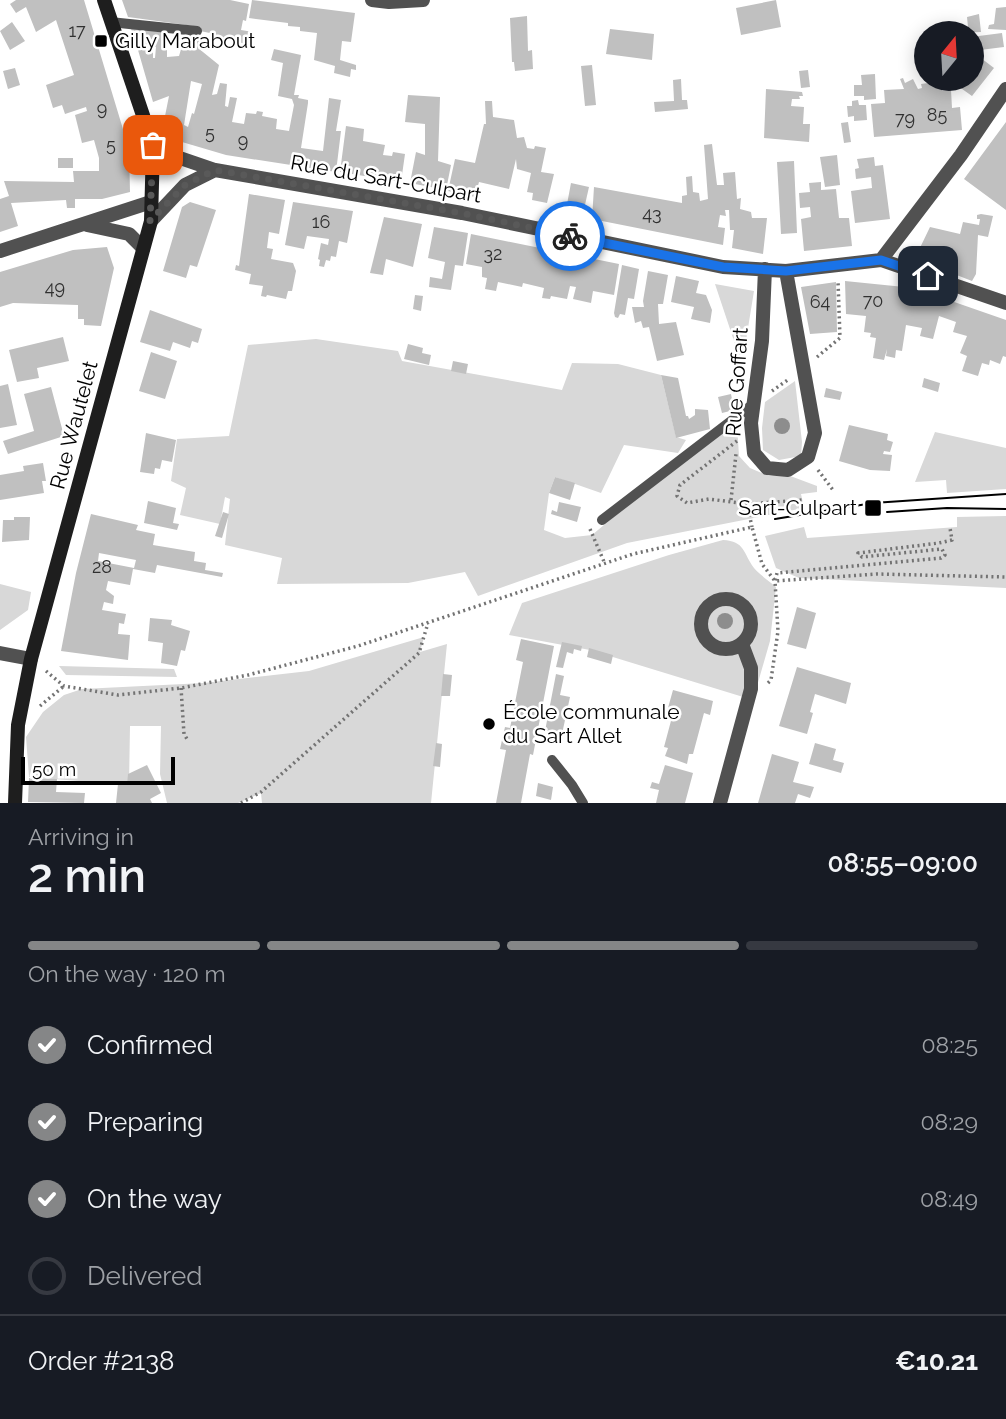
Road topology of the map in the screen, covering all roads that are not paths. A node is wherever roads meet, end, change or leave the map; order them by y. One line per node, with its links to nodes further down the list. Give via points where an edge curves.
1 (104, 0): 4 (street)
2 (372, 0): 3 (street)
3 (423, 0)
4 (110, 22): 5 (lane); 7 (street)
5 (197, 31)
6 (1006, 89): 14 (street)
7 (153, 145): 8 (street, Rue du Sart-Culpart); 9 (street, Rue Wautelet)
8 (215, 170): 10 (street, via 185,185); 15 (street, Rue du Sart-Culpart, via 461,213 723,267)
9 (151, 202): 10 (street, Rue Wautelet); 11 (street)
10 (150, 221): 12 (street, Rue Wautelet)
11 (85, 225): 12 (street, via 129,234); 13 (street)
12 (143, 248): 22 (street, Rue Wautelet)
13 (0, 251)
14 (881, 260): 16 (street, Rue du Sart-Culpart); 17 (street)
15 (765, 269): 16 (street, Rue du Sart-Culpart); 18 (street, Rue Goffart, via 762,341)
16 (786, 271): 18 (street, Rue Goffart, via 815,433 808,457 788,470 767,468 754,453)
17 (1006, 303)
18 (752, 405): 19 (lane)
19 (602, 520)
20 (742, 644): 26 (street, via 751,668 749,696)
21 (0, 653): 22 (street)
22 (31, 659): 24 (street, Rue Wautelet, via 18,725)
23 (552, 760): 25 (lane)
24 (15, 803)
25 (583, 803)
26 (719, 803)

